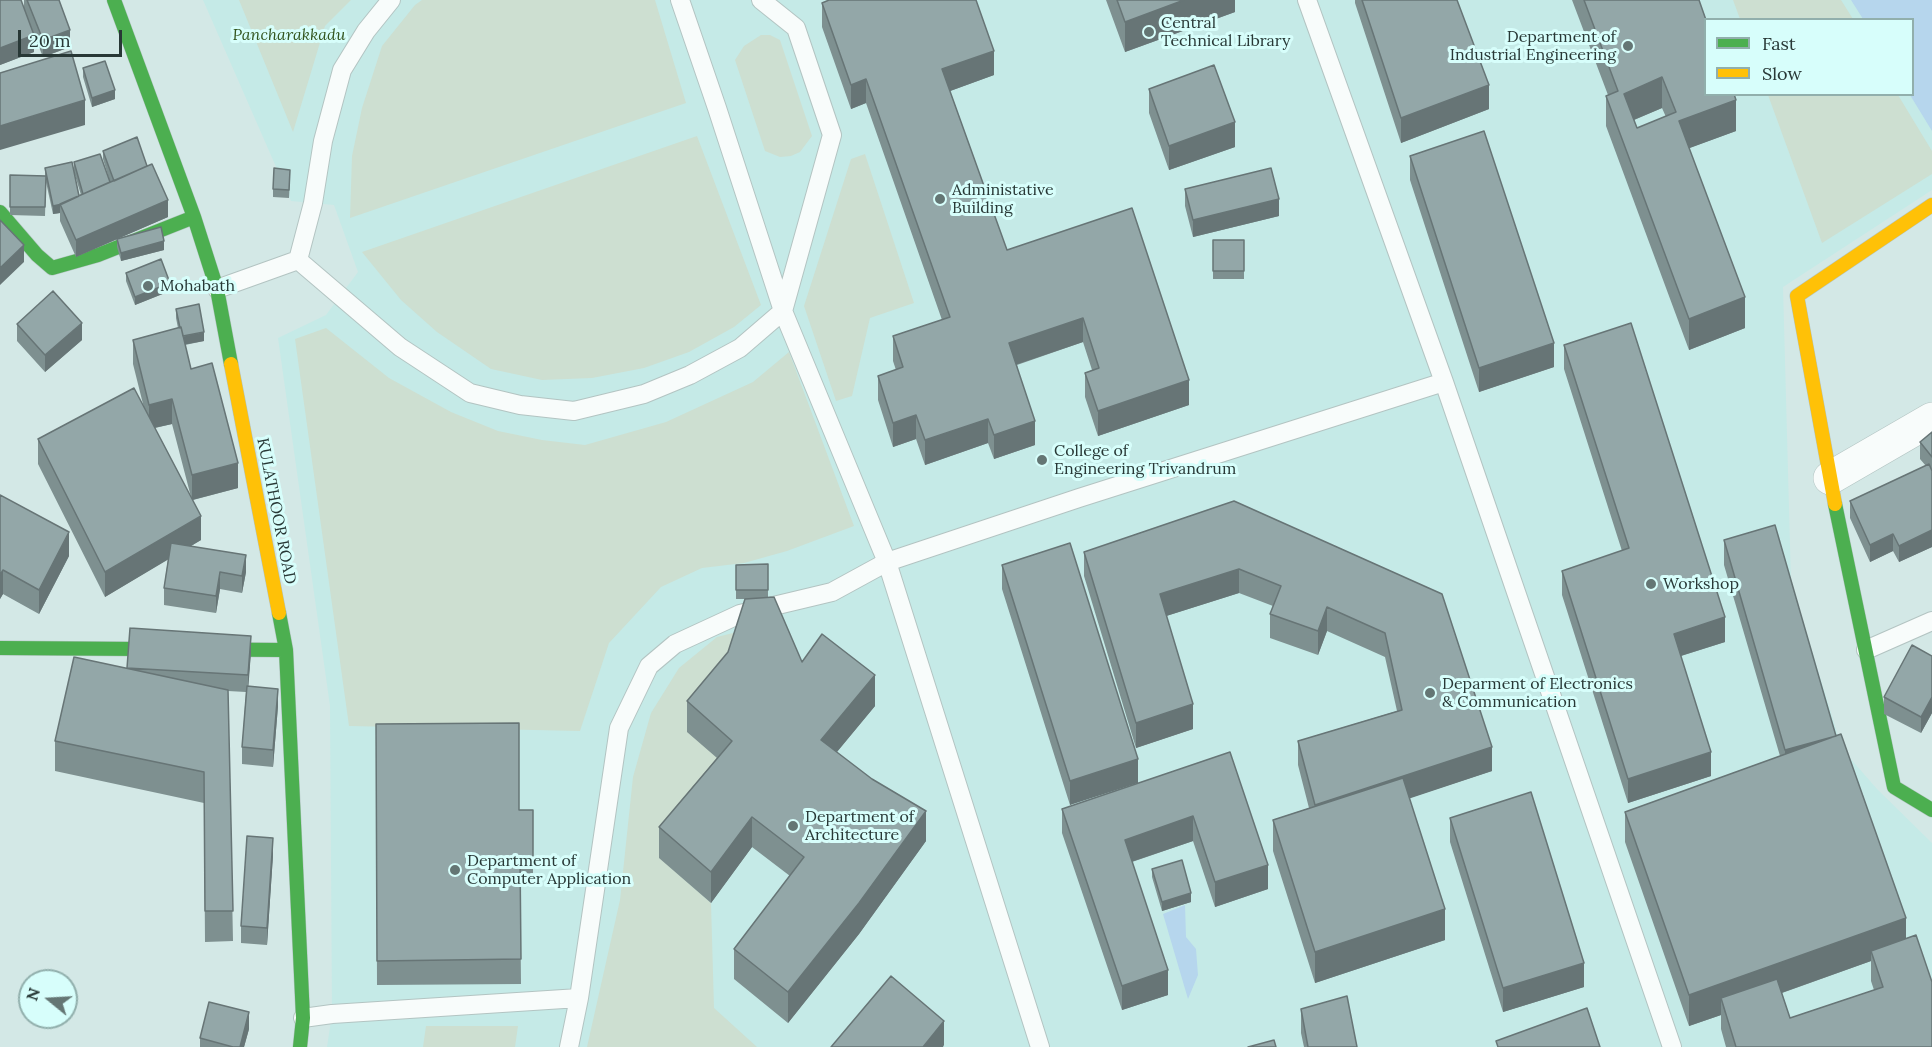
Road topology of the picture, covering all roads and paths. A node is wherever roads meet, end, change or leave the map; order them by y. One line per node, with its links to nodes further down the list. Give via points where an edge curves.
1 (114, 0): 8 (street, KULATHOOR ROAD)
2 (390, 0): 9 (lane, via 342,70)
3 (680, 0): 11 (lane)
4 (761, 0): 11 (lane, via 796,28 832,135)
5 (1307, 0): 12 (lane)
6 (1932, 205): 14 (street, via 1797,296)
7 (0, 212): 8 (street, via 52,268 98,255)
8 (194, 217): 10 (street, KULATHOOR ROAD)
9 (298, 260): 10 (lane); 11 (lane, via 400,347 470,393 520,405 574,411 644,394 690,375 740,348)
10 (218, 289): 18 (street, KULATHOOR ROAD)
11 (783, 311): 15 (lane)
12 (1444, 382): 15 (lane); 26 (lane)
13 (1932, 419): 14 (street)
14 (1830, 478): 19 (street)
15 (887, 562): 21 (lane, via 832,592 740,615 675,644 649,666 619,728); 25 (lane)
16 (1932, 621): 19 (lane)
17 (0, 648): 18 (street)
18 (286, 650): 22 (street, KULATHOOR ROAD)
19 (1866, 650): 20 (street, via 1894,787)
20 (1932, 810)
21 (579, 998): 22 (lane); 24 (lane)
22 (303, 1018): 23 (street, KULATHOOR ROAD)
23 (300, 1047)
24 (569, 1047)
25 (1040, 1047)
26 (1672, 1047)

